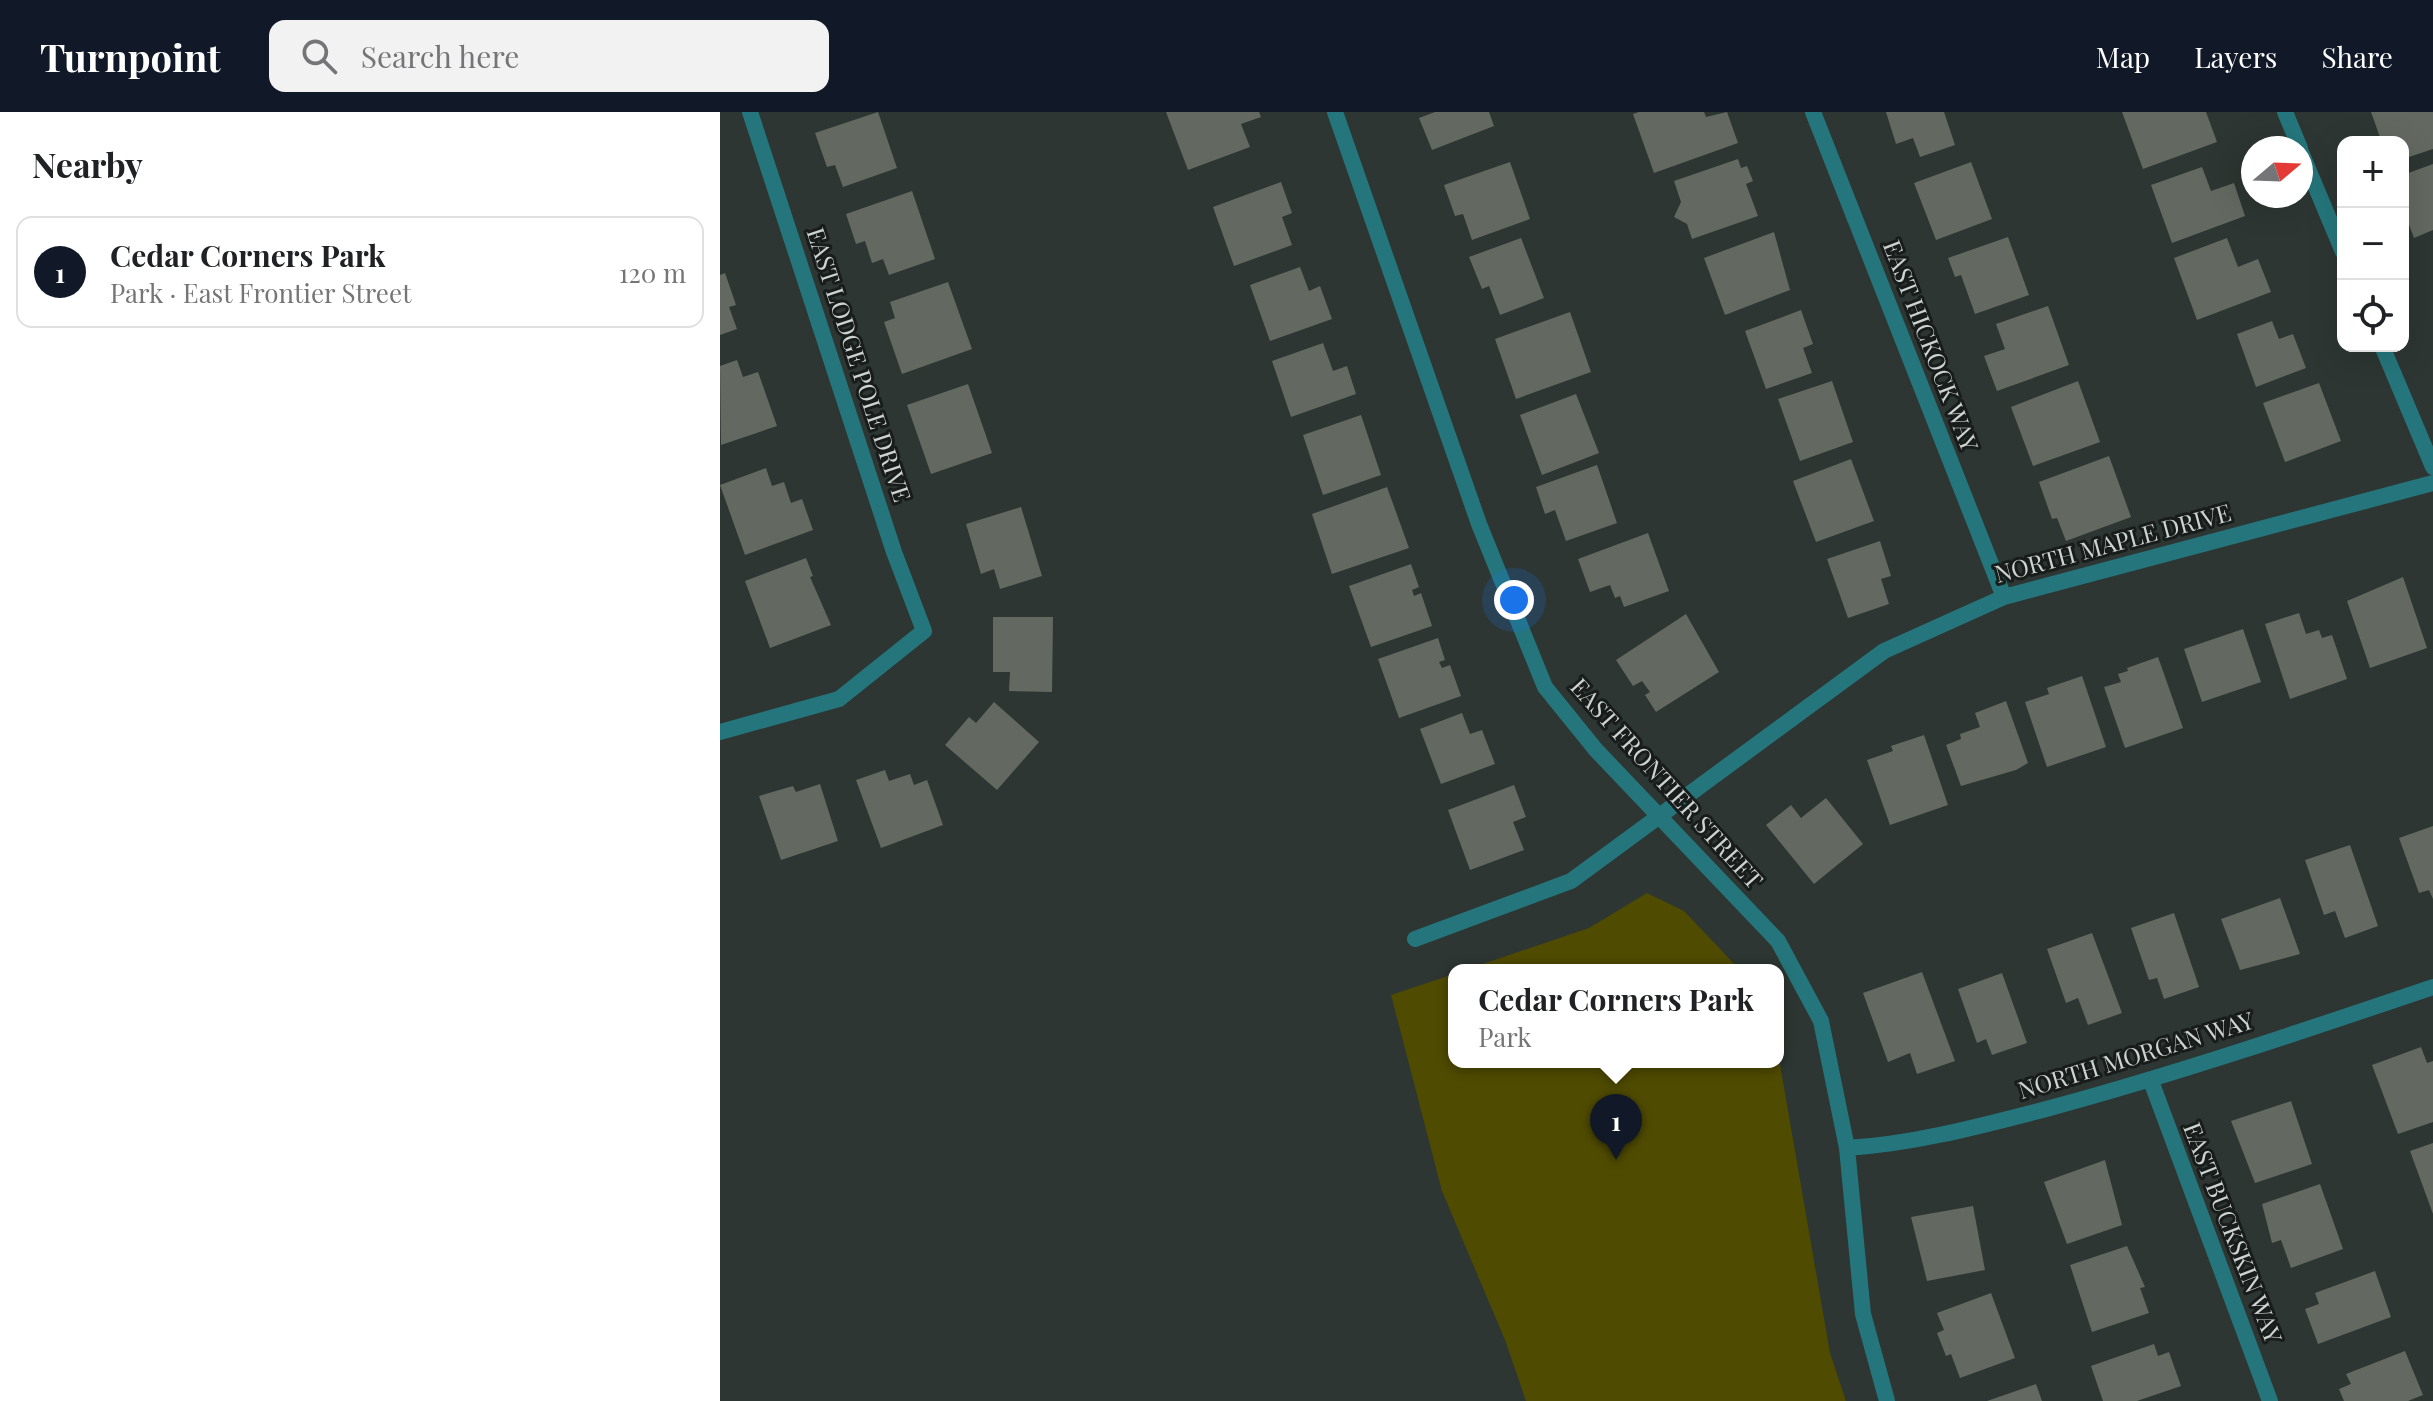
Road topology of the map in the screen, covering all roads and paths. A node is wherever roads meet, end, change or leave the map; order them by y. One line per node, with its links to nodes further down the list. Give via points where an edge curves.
1 (750, 112): 12 (street, EAST LODGE POLE DRIVE, via 924,631 839,699)
2 (1335, 112): 13 (street, EAST FRONTIER STREET, via 1479,524 1545,687)
3 (1813, 112): 11 (street, EAST HICKOCK WAY)
4 (2285, 112): 5 (street)
5 (2294, 136)
6 (2313, 181): 7 (street)
7 (2337, 238)
8 (2385, 352): 9 (street)
9 (2433, 467)
10 (2433, 483): 11 (street, NORTH MAPLE DRIVE)
11 (2004, 597): 13 (street, NORTH MAPLE DRIVE, via 1884,651)
12 (720, 732)
13 (1660, 816): 14 (street, NORTH MAPLE DRIVE, via 1571,881); 17 (street, EAST FRONTIER STREET, via 1778,941 1821,1021)
14 (1415, 939)
15 (2433, 987): 16 (street, NORTH MORGAN WAY)
16 (2151, 1081): 17 (street, NORTH MORGAN WAY, via 1970,1127 1883,1146); 19 (street, EAST BUCKSKIN WAY)
17 (1847, 1148): 18 (street, EAST FRONTIER STREET, via 1863,1314)
18 (1887, 1401)
19 (2270, 1401)

